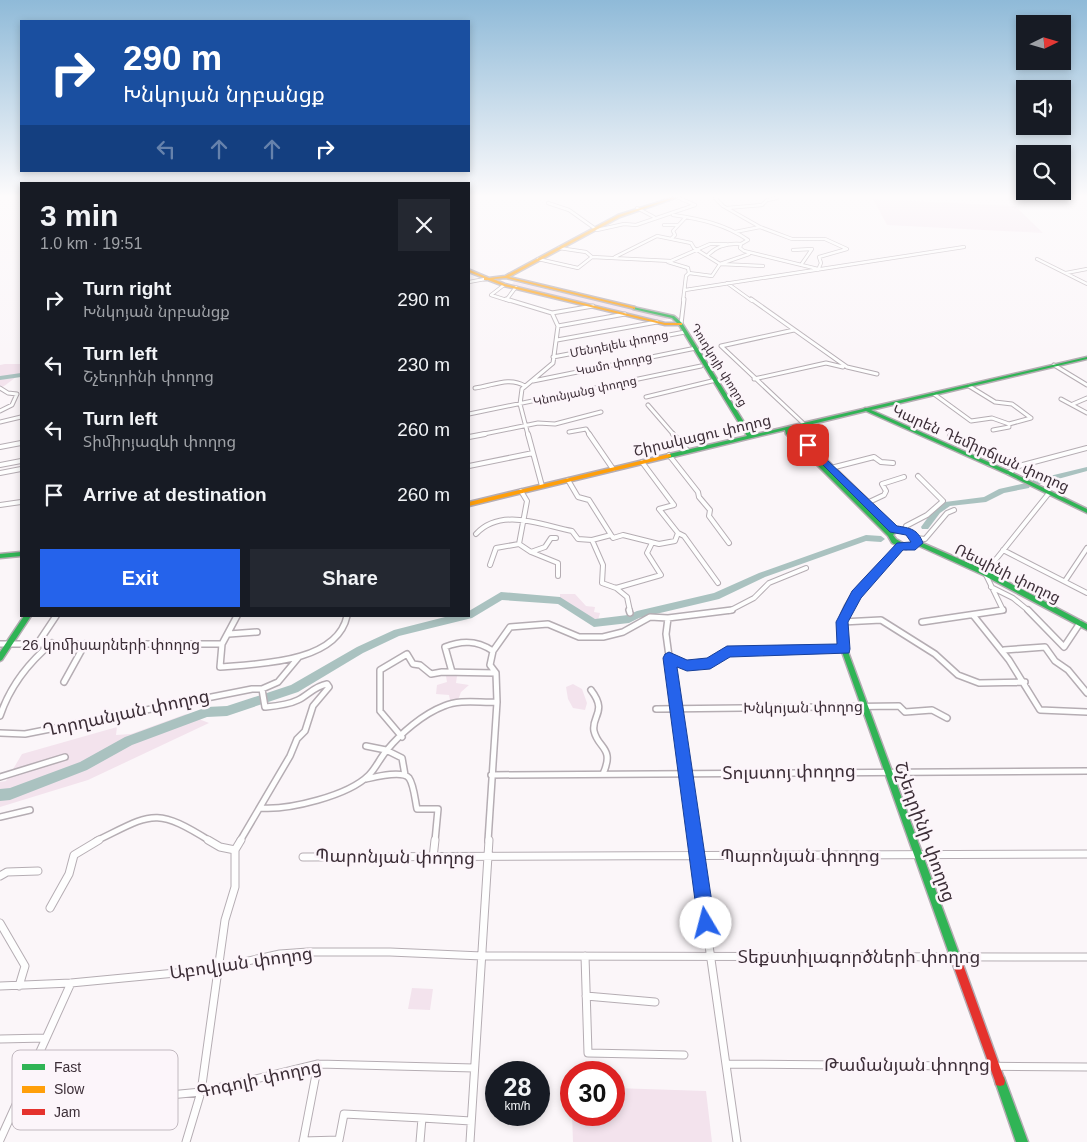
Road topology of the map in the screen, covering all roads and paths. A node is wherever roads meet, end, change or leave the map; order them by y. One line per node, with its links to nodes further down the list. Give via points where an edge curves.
1 (553, 251): 16 (street)
2 (581, 251): 14 (street)
3 (630, 251): 15 (street)
4 (699, 251): 12 (street); 18 (street)
5 (710, 251): 12 (street)
6 (745, 251): 11 (street)
7 (799, 251): 13 (street)
8 (810, 251): 13 (street)
9 (842, 251): 23 (street, via 819,257)
10 (942, 251): 23 (street)
11 (754, 254): 19 (street, via 745,254); 20 (street)
12 (708, 256): 19 (street)
13 (806, 256): 20 (street)
14 (592, 257): 15 (street); 16 (street, via 578,268)
15 (613, 258): 18 (street)
16 (538, 259): 29 (street)
17 (1037, 259): 26 (street)
18 (666, 262): 25 (street, via 688,268)
19 (720, 264): 21 (street); 25 (street, via 712,276)
20 (801, 265): 23 (street)
21 (763, 266)
22 (1087, 269): 26 (street)
23 (818, 270): 30 (street)
24 (470, 272): 27 (street)
25 (689, 273): 33 (street, Դուդկոյի փողոց)
26 (1066, 273): 31 (street)
27 (485, 279): 28 (street); 29 (street)
28 (470, 282)
29 (502, 282): 32 (street); 34 (street, via 491,295); 39 (street, via 673,317)
30 (727, 284): 33 (street); 41 (street)
31 (1087, 284)
32 (516, 288): 34 (street); 35 (street)
33 (685, 290): 39 (street, Դուդկոյի փողոց)
34 (507, 299): 36 (street)
35 (593, 306): 36 (street); 37 (street)
36 (552, 313): 40 (street)
37 (625, 314): 38 (street); 40 (street)
38 (658, 322): 39 (street); 43 (street)
39 (680, 324): 42 (street, Դուդկոյի փողոց)
40 (558, 326): 43 (street)
41 (794, 330): 49 (street); 51 (street, via 720,346)
42 (685, 332): 44 (street, Դուդկոյի փողոց); 45 (street, Մենդելեև փողոց)
43 (557, 340): 45 (street)
44 (696, 348): 52 (street, Դուդկոյի փողոց); 53 (street, Կամո փողոց)
45 (553, 357): 53 (street, via 553,363)
46 (1087, 358): 47 (street, Շիրակացու փողոց)
47 (1054, 365): 54 (street); 56 (street, Շիրակացու փողոց)
48 (701, 366): 63 (street, Կնունյանց փողոց)
49 (847, 368): 50 (street); 51 (street, via 826,363)
50 (877, 374)
51 (754, 379): 73 (street)
52 (716, 380): 60 (street); 79 (street, Դուդկոյի փողոց)
53 (532, 381): 55 (street)
54 (1087, 385)
55 (525, 386): 58 (street, via 511,380); 63 (street)
56 (969, 386): 59 (street, Շիրակացու փողոց); 74 (street, via 1002,406 1012,404 1031,418)
57 (0, 388): 67 (street, via 17,394 15,403)
58 (475, 388)
59 (934, 394): 66 (street, Շիրակացու փողոց); 74 (street, via 971,421 992,418)
60 (646, 397)
61 (1087, 398): 64 (street)
62 (1061, 399): 64 (street)
63 (520, 404): 69 (street, Կնունյանց փողոց); 75 (street)
64 (1074, 404): 70 (street)
65 (648, 405): 85 (street)
66 (864, 409): 73 (street, Շիրակացու փողոց); 92 (street, Կարեն Դեմիրճյան փողոց)
67 (0, 411)
68 (601, 412): 75 (street, via 555,424)
69 (470, 414)
70 (1087, 414)
71 (20, 417): 72 (street)
72 (0, 422)
73 (803, 424): 76 (street, Շիրակացու փողոց)
74 (1009, 424): 77 (street)
75 (526, 426): 81 (street); 86 (street)
76 (787, 428): 79 (street, Շիրակացու փողոց); 88 (street, via 788,433)
77 (993, 430)
78 (569, 432): 97 (street, via 586,429)
79 (750, 436): 85 (street, Շիրակացու փողոց)
80 (950, 436): 92 (street, via 995,460)
81 (470, 437)
82 (20, 443): 83 (street)
83 (0, 447)
84 (1087, 448): 98 (street, via 1019,466)
85 (688, 451): 87 (street, Շիրակացու փողոց)
86 (532, 453): 94 (street); 103 (street)
87 (669, 455): 90 (street, Շիրակացու փողոց); 122 (street, via 698,492 710,510 709,516)
88 (818, 460): 95 (street); 114 (street)
89 (20, 461): 93 (street)
90 (642, 462): 97 (street, Շիրակացու փողոց); 116 (street, via 674,504 659,509)
91 (893, 462): 95 (street, via 881,462 874,457)
92 (989, 464): 98 (street, Կարեն Դեմիրճյան փողոց)
93 (0, 465)
94 (470, 466)
95 (831, 468): 107 (street)
96 (20, 469): 99 (street)
97 (613, 469): 102 (street, Շիրակացու փողոց)
98 (1009, 473): 105 (street, Կարեն Դեմիրճյան փողոց)
99 (0, 474)
100 (918, 476): 113 (street, via 943,501 927,515 906,526)
101 (904, 477): 107 (street, via 882,484 886,491 884,495)
102 (568, 480): 103 (street, Շիրակացու փողոց); 117 (street, via 578,497 589,500)
103 (542, 486): 104 (street, Շիրակացու փողոց)
104 (521, 491): 108 (street, Շիրակացու փողոց); 112 (street, via 527,501)
105 (1049, 493): 111 (street, Կարեն Դեմիրճյան փողոց); 126 (street)
106 (20, 502): 109 (street)
107 (867, 503): 114 (street)
108 (470, 504)
109 (0, 505)
110 (954, 510): 120 (street, via 947,513 925,539)
111 (1087, 511)
112 (523, 521): 115 (street, via 492,521); 119 (street, via 544,522 552,528 572,531 578,540); 123 (street)
113 (906, 530): 114 (street); 120 (street, Ռեպինի փողոց)
114 (892, 532): 124 (street, via 893,541)
115 (476, 534)
116 (678, 534): 121 (street, via 675,541); 135 (street, via 684,536)
117 (611, 535): 119 (street); 121 (street, via 613,538 623,535)
118 (556, 538): 127 (street, via 551,538 545,547)
119 (592, 540): 137 (street, via 605,567 602,583)
120 (917, 541): 124 (street, via 911,547); 132 (street, Ռեպինի փողոց)
121 (652, 543): 137 (street, via 647,553 661,575)
122 (729, 543)
123 (518, 544): 127 (street); 130 (street, via 496,548)
124 (901, 546): 146 (street, via 856,595)
125 (1087, 548): 134 (street)
126 (1004, 550): 132 (street); 134 (street)
127 (532, 552): 133 (street, via 558,563)
128 (20, 554): 129 (street)
129 (0, 556)
130 (490, 565)
131 (806, 568): 145 (street, via 769,583 754,598 728,611)
132 (985, 573): 136 (street); 148 (street, Ռեպինի փողոց)
133 (558, 576)
134 (1064, 581): 138 (street)
135 (718, 583)
136 (991, 587): 140 (street, via 1003,610); 148 (street, via 1005,592 1028,608 1064,647)
137 (616, 588): 139 (street, via 626,597)
138 (1087, 593)
139 (630, 613)
140 (973, 615): 147 (street); 159 (street)
141 (27, 617): 155 (street)
142 (55, 617): 152 (street)
143 (237, 617): 151 (street)
144 (346, 617): 162 (street, via 344,627 326,646)
145 (668, 618): 160 (street, via 650,617 623,632 593,639 579,637 548,624 510,627); 163 (street)
146 (842, 622): 158 (street, Շչեդրինի փողոց); 167 (street, via 881,620 935,654 958,675 979,683)
147 (922, 622)
148 (1080, 623): 149 (street, Ռեպինի փողոց)
149 (1087, 627)
150 (257, 632): 151 (street)
151 (229, 634): 157 (street)
152 (38, 643): 153 (street, 26 կոմիսարների փողոց); 155 (street, 26 կոմիսարների փողոց)
153 (52, 643): 156 (street, 26 կոմիսարների փողոց); 176 (street, via 14,684)
154 (0, 644): 155 (street, 26 կոմիսարների փողոց)
155 (10, 644): 161 (street)
156 (85, 644): 157 (street, 26 կոմիսարների փողոց); 166 (street)
157 (222, 644): 162 (street, via 220,667)
158 (844, 649): 163 (street, via 727,651 710,664 687,665); 172 (street, Շչեդրինի փողոց)
159 (1004, 650): 167 (street); 169 (street, via 1045,647)
160 (492, 651): 164 (street, via 482,642 455,642 445,647); 165 (street, via 490,665)
161 (0, 658)
162 (298, 658): 170 (street)
163 (669, 658): 173 (street)
164 (452, 672): 165 (street); 179 (street, via 430,674 420,665 413,664 407,654 380,670 380,712)
165 (496, 673): 171 (street)
166 (64, 682)
167 (1025, 682): 175 (street, via 1040,710)
168 (591, 690): 186 (street, via 601,709 594,730 607,751 609,763)
169 (1087, 693)
170 (264, 695): 178 (street, Ղորղանյան փողոց, via 252,688 34,732); 191 (street, via 265,707 296,700 322,685 329,687 313,706 305,730)
171 (497, 702): 179 (street, via 444,706); 188 (street)
172 (864, 706): 173 (street, Խնկոյան փողոց); 177 (street, Խնկոյան փողոց, via 899,706 905,712 932,710); 183 (street, Շչեդրինի փողոց)
173 (675, 708): 174 (street, Խնկոյան փողոց); 187 (street)
174 (656, 709)
175 (1087, 712)
176 (0, 716)
177 (947, 718)
178 (0, 733)
179 (402, 737): 181 (street)
180 (366, 746): 181 (street)
181 (386, 750): 185 (street, via 402,758); 190 (street)
182 (65, 757): 189 (street)
183 (887, 771): 184 (street, Տոլստոյ փողոց); 187 (street, Տոլստոյ փողոց); 198 (street, Շչեդրինի փողոց)
184 (1087, 771)
185 (405, 774): 190 (street); 199 (street, via 410,779 417,809 438,808)
186 (603, 774): 187 (street, Տոլստոյ փողոց); 188 (street, Տոլստոյ փողոց)
187 (684, 774): 197 (street)
188 (491, 776): 200 (street)
189 (0, 777)
190 (365, 779): 191 (street, via 299,806)
191 (260, 808): 194 (street)
192 (30, 810): 193 (street)
193 (0, 817)
194 (235, 850): 203 (street, via 220,848 183,824 157,816 144,818 74,855 69,874); 210 (street, via 235,887 224,920)
195 (1087, 854): 198 (street, Պարոնյան փողոց)
196 (302, 856): 199 (street, Պարոնյան փողոց)
197 (696, 856): 198 (street, Պարոնյան փողոց); 200 (street, Պարոնյան փողոց); 207 (street)
198 (918, 856): 209 (street, Շչեդրինի փողոց)
199 (433, 858): 200 (street, Պարոնյան փողոց)
200 (487, 858): 205 (street)
201 (38, 871): 202 (street, via 7,872)
202 (0, 876)
203 (50, 908)
204 (0, 923): 213 (street, via 25,966)
205 (482, 956): 206 (street, Տեքստիլագործների փողոց); 210 (street, Աբովյան փողոց, via 308,952); 224 (street)
206 (585, 956): 207 (street, Տեքստիլագործների փողոց); 214 (street)
207 (711, 957): 209 (street, Տեքստիլագործների փողոց); 221 (street)
208 (1087, 957): 209 (street, Տեքստիլագործների փողոց)
209 (955, 958): 222 (street, Շչեդրինի փողոց)
210 (218, 966): 211 (street, Աբովյան փողոց, via 207,970); 225 (street)
211 (71, 983): 213 (street, Աբովյան փողոց); 216 (street)
212 (0, 986): 213 (street, Աբովյան փողոց)
213 (19, 986)
214 (586, 996): 215 (street); 219 (street, via 588,1052)
215 (655, 1002)
216 (46, 1038): 217 (street); 218 (street)
217 (0, 1039)
218 (41, 1050)
219 (684, 1055)
220 (318, 1064): 224 (street, Գոգոլի փողոց); 225 (street, Գոգոլի փողոց); 231 (street)
221 (727, 1064): 222 (street, Թամանյան փողոց); 235 (street)
222 (994, 1065): 223 (street, Թամանյան փողոց); 236 (street, Շչեդրինի փողոց)
223 (1087, 1067)
224 (474, 1068): 229 (street)
225 (200, 1092): 226 (street, Գոգոլի փողոց); 232 (street)
226 (178, 1094)
227 (12, 1114): 230 (street)
228 (422, 1118): 229 (street); 231 (street, via 344,1114 339,1140); 233 (street)
229 (471, 1121): 234 (street)
230 (0, 1140)
231 (303, 1141)
232 (186, 1142)
233 (420, 1142)
234 (470, 1142)
235 (737, 1142)
236 (1022, 1142)

